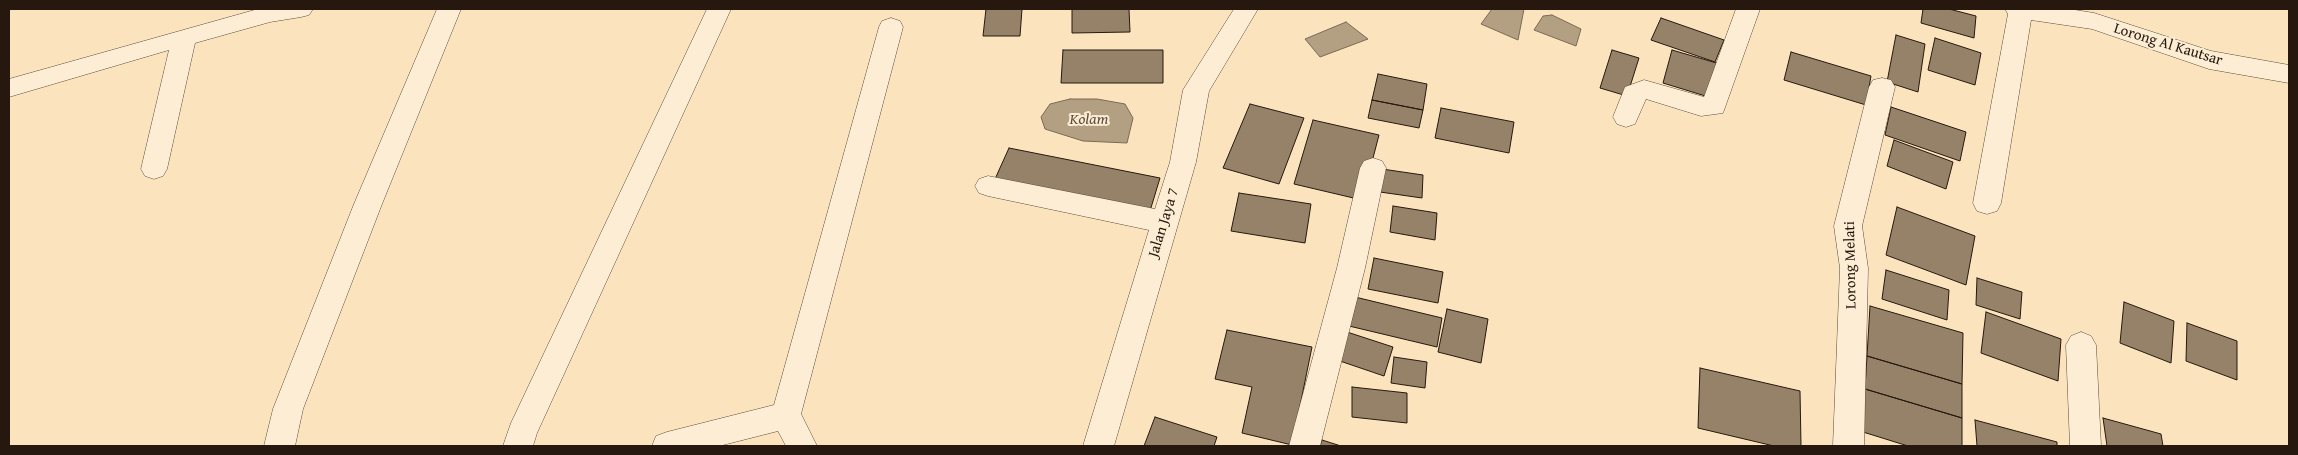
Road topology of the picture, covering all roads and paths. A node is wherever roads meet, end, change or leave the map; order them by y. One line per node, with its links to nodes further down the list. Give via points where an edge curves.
1 (301, 9): 9 (street)
2 (449, 9): 21 (street, via 368,204 288,410)
3 (719, 9): 22 (street)
4 (1246, 9): 18 (street, Jalan Jaya 7, via 1196,90 1183,162)
5 (1748, 9): 13 (street, via 1714,106 1701,107 1644,89 1634,94)
6 (2017, 9): 7 (street, Lorong Al Kautsar)
7 (2021, 9): 10 (street, Lorong Al Kautsar, via 2094,21 2209,60); 17 (street)
8 (891, 27): 20 (street)
9 (184, 37): 12 (street); 15 (street)
10 (2289, 74)
11 (1882, 87): 27 (street, Lorong Melati, via 1848,226 1854,268)
12 (9, 88)
13 (1626, 117)
14 (1373, 168): 26 (street, via 1351,268)
15 (154, 169)
16 (988, 186): 18 (street)
17 (1988, 203)
18 (1165, 222): 25 (street, Jalan Jaya 7)
19 (2081, 344): 28 (street)
20 (786, 415): 23 (street); 24 (street)
21 (279, 446)
22 (518, 446)
23 (667, 446)
24 (802, 446)
25 (1098, 446)
26 (1304, 446)
27 (1848, 446)
28 (2086, 446)

